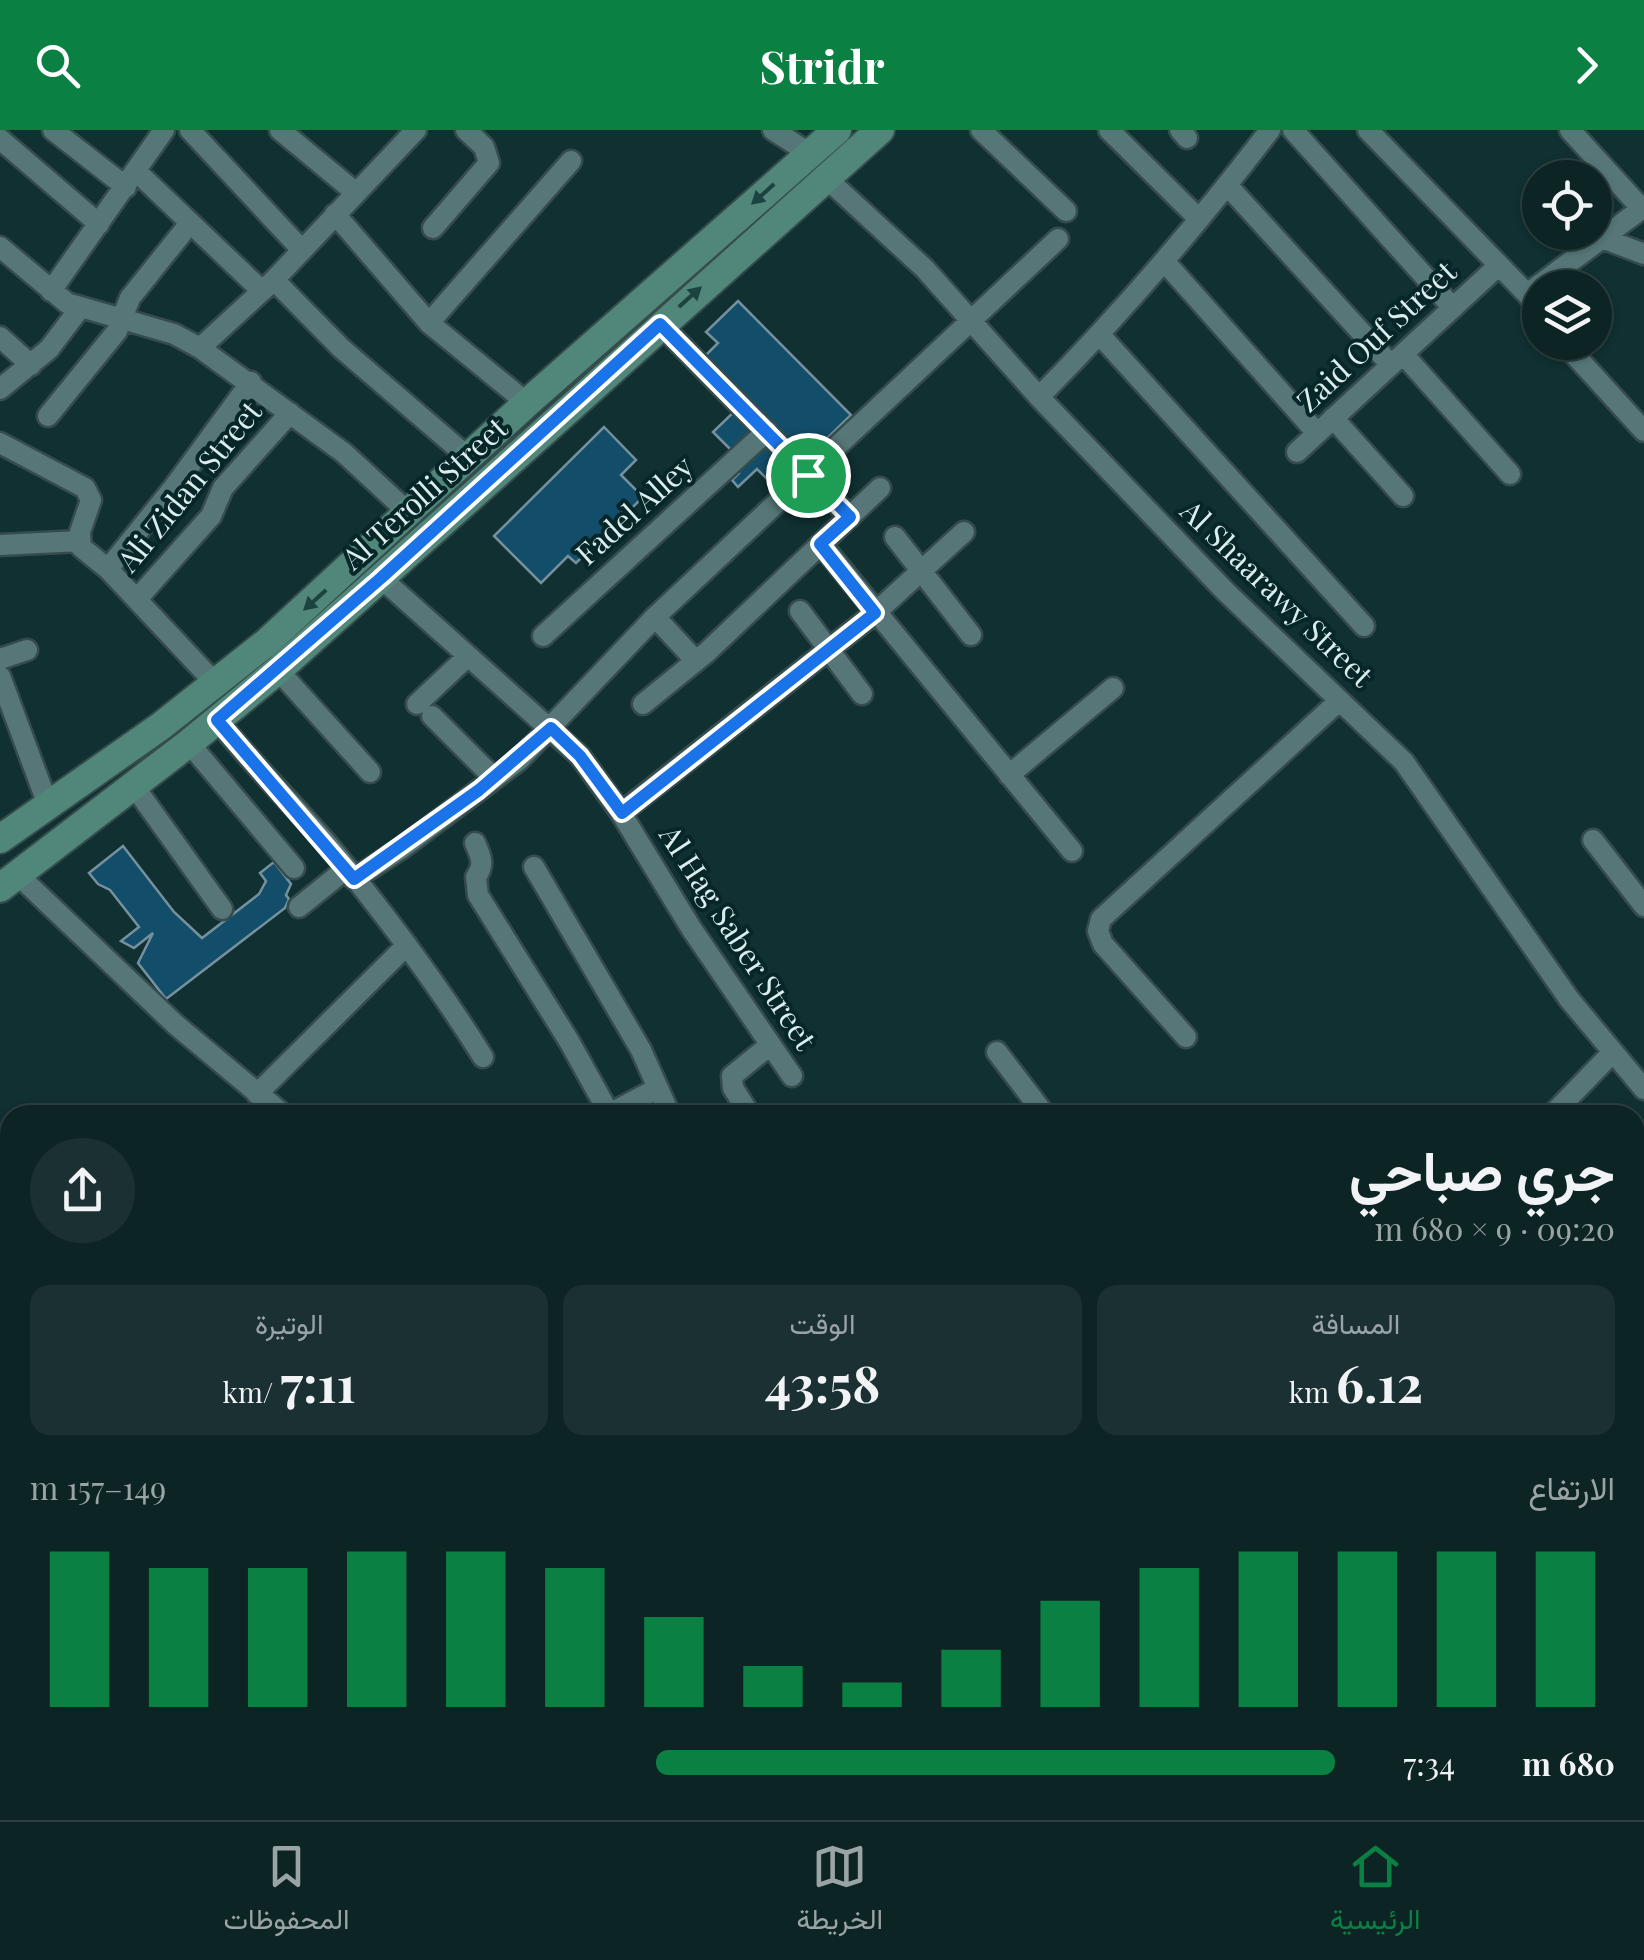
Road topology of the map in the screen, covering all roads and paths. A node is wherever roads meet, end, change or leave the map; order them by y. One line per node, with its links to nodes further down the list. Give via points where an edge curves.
1 (53, 130): 20 (street)
2 (190, 130): 34 (street)
3 (416, 130): 22 (street)
4 (466, 130): 29 (street, via 484,147 488,163)
5 (773, 130): 17 (street)
6 (837, 130): 17 (street, Al Terolli Street)
7 (880, 130): 19 (street, Al Terolli Street)
8 (981, 130): 24 (street)
9 (1293, 130): 44 (street)
10 (1368, 130): 38 (street)
11 (1570, 130): 23 (street)
12 (162, 131): 20 (street)
13 (1267, 131): 21 (street)
14 (1118, 133): 26 (street)
15 (293, 135): 22 (street)
16 (0, 140): 28 (street)
17 (809, 153): 58 (street, Al Terolli Street, one-way to 58)
18 (571, 161): 47 (street)
19 (825, 177): 46 (street, Al Shaarawy Street); 48 (street, Al Terolli Street, one-way to 19)
20 (132, 179): 27 (street); 28 (street)
21 (1228, 186): 26 (street); 52 (street)
22 (355, 192): 25 (street)
23 (1643, 208): 30 (street)
24 (1066, 211)
25 (335, 214): 34 (street); 47 (street)
26 (1199, 219): 37 (street)
27 (190, 222): 40 (street); 45 (street, via 130,298)
28 (100, 224): 42 (street)
29 (433, 228)
30 (1612, 231)
31 (1058, 239): 46 (street)
32 (1612, 242): 36 (street)
33 (0, 247): 42 (street)
34 (302, 250): 40 (street)
35 (1586, 250): 39 (street)
36 (1644, 254)
37 (1164, 261): 49 (street); 61 (street)
38 (1498, 266): 41 (street); 44 (street, Zaid Ouf Street)
39 (1559, 270)
40 (268, 286): 51 (street); 66 (street)
41 (1522, 289)
42 (51, 291): 43 (street)
43 (80, 308): 45 (street); 54 (street)
44 (1453, 308): 52 (street, Zaid Ouf Street)
45 (122, 319): 51 (street); 60 (street)
46 (973, 320): 57 (street, Al Shaarawy Street); 68 (street)
47 (428, 323): 58 (street)
48 (660, 324): 62 (street); 80 (street, Al Terolli Street)
49 (1100, 334): 57 (street); 85 (street)
50 (0, 337): 54 (street)
51 (200, 348): 55 (street)
52 (1396, 360): 61 (street, Zaid Ouf Street); 67 (street)
53 (1579, 360): 63 (street)
54 (31, 365): 56 (street)
55 (250, 382): 59 (street); 78 (street)
56 (0, 390)
57 (1039, 397): 98 (street, Al Shaarawy Street)
58 (527, 403): 66 (street, Al Terolli Street)
59 (290, 414): 71 (street, via 344,452); 81 (street, Ali Zidan Street)
60 (48, 416)
61 (1325, 425): 65 (street, Zaid Ouf Street); 70 (street)
62 (767, 431): 68 (street); 87 (street, Fadel Alley)
63 (1644, 431)
64 (0, 443): 75 (street, via 90,493)
65 (1297, 452)
66 (469, 458): 71 (street, Al Terolli Street)
67 (1510, 474)
68 (808, 475): 72 (street); 84 (street)
69 (880, 488): 72 (street)
70 (1404, 496)
71 (409, 513): 95 (street, Al Terolli Street, one-way to 95)
72 (850, 517): 76 (street)
73 (964, 532): 79 (street)
74 (894, 538): 79 (street)
75 (80, 542): 77 (street); 78 (street)
76 (820, 544): 83 (street); 92 (street)
77 (0, 545)
78 (108, 568): 81 (street)
79 (921, 572): 83 (street); 86 (street)
80 (381, 578): 90 (street, Al Hag Saber Street); 93 (street, Al Terolli Street)
81 (137, 599): 95 (street)
82 (800, 611): 88 (street)
83 (875, 613): 88 (street); 104 (street)
84 (656, 617): 92 (street); 101 (street)
85 (1364, 626)
86 (972, 634)
87 (543, 636)
88 (828, 649): 97 (street); 108 (street)
89 (27, 650): 91 (street)
90 (466, 657): 101 (street, Al Hag Saber Street); 105 (street, via 424,710)
91 (0, 658)
92 (696, 661): 99 (street)
93 (278, 670): 100 (street, Al Terolli Street); 103 (street)
94 (0, 676): 107 (street)
95 (216, 684): 107 (street, Al Terolli Street)
96 (1113, 688): 104 (street)
97 (862, 694)
98 (1339, 701): 121 (street, via 1101,919 1103,944); 124 (street, Al Shaarawy Street, via 1423,786 1528,943)
99 (643, 704)
100 (217, 720): 102 (street, Al Terolli Street); 115 (street)
101 (551, 728): 105 (street); 108 (street, Al Hag Saber Street)
102 (189, 743): 106 (street, Al Terolli Street); 114 (street)
103 (370, 772)
104 (1009, 775): 112 (street)
105 (494, 778): 115 (street)
106 (134, 786): 116 (street, Al Terolli Street); 119 (street)
107 (48, 805): 109 (street, Al Terolli Street)
108 (622, 813): 122 (street, Al Hag Saber Street)
109 (6, 835): 116 (street)
110 (1593, 840): 117 (street)
111 (475, 843): 131 (street, via 482,859 478,895)
112 (1072, 851)
113 (534, 867): 127 (street)
114 (294, 868)
115 (350, 874): 118 (street); 120 (street)
116 (17, 876): 129 (street)
117 (1644, 906)
118 (299, 907)
119 (222, 909)
120 (407, 945): 125 (street); 129 (street)
121 (1186, 1037)
122 (770, 1046): 126 (street, Al Hag Saber Street); 134 (street, via 732,1076)
123 (997, 1052): 135 (street)
124 (1612, 1053): 128 (street, Al Shaarawy Street); 136 (street)
125 (484, 1056)
126 (792, 1076)
127 (658, 1088): 132 (street); 133 (street)
128 (1644, 1089)
129 (257, 1094): 130 (street)
130 (271, 1105)
131 (602, 1105)
132 (626, 1105)
133 (666, 1105)
134 (744, 1105)
135 (1037, 1105)
136 (1562, 1105)

